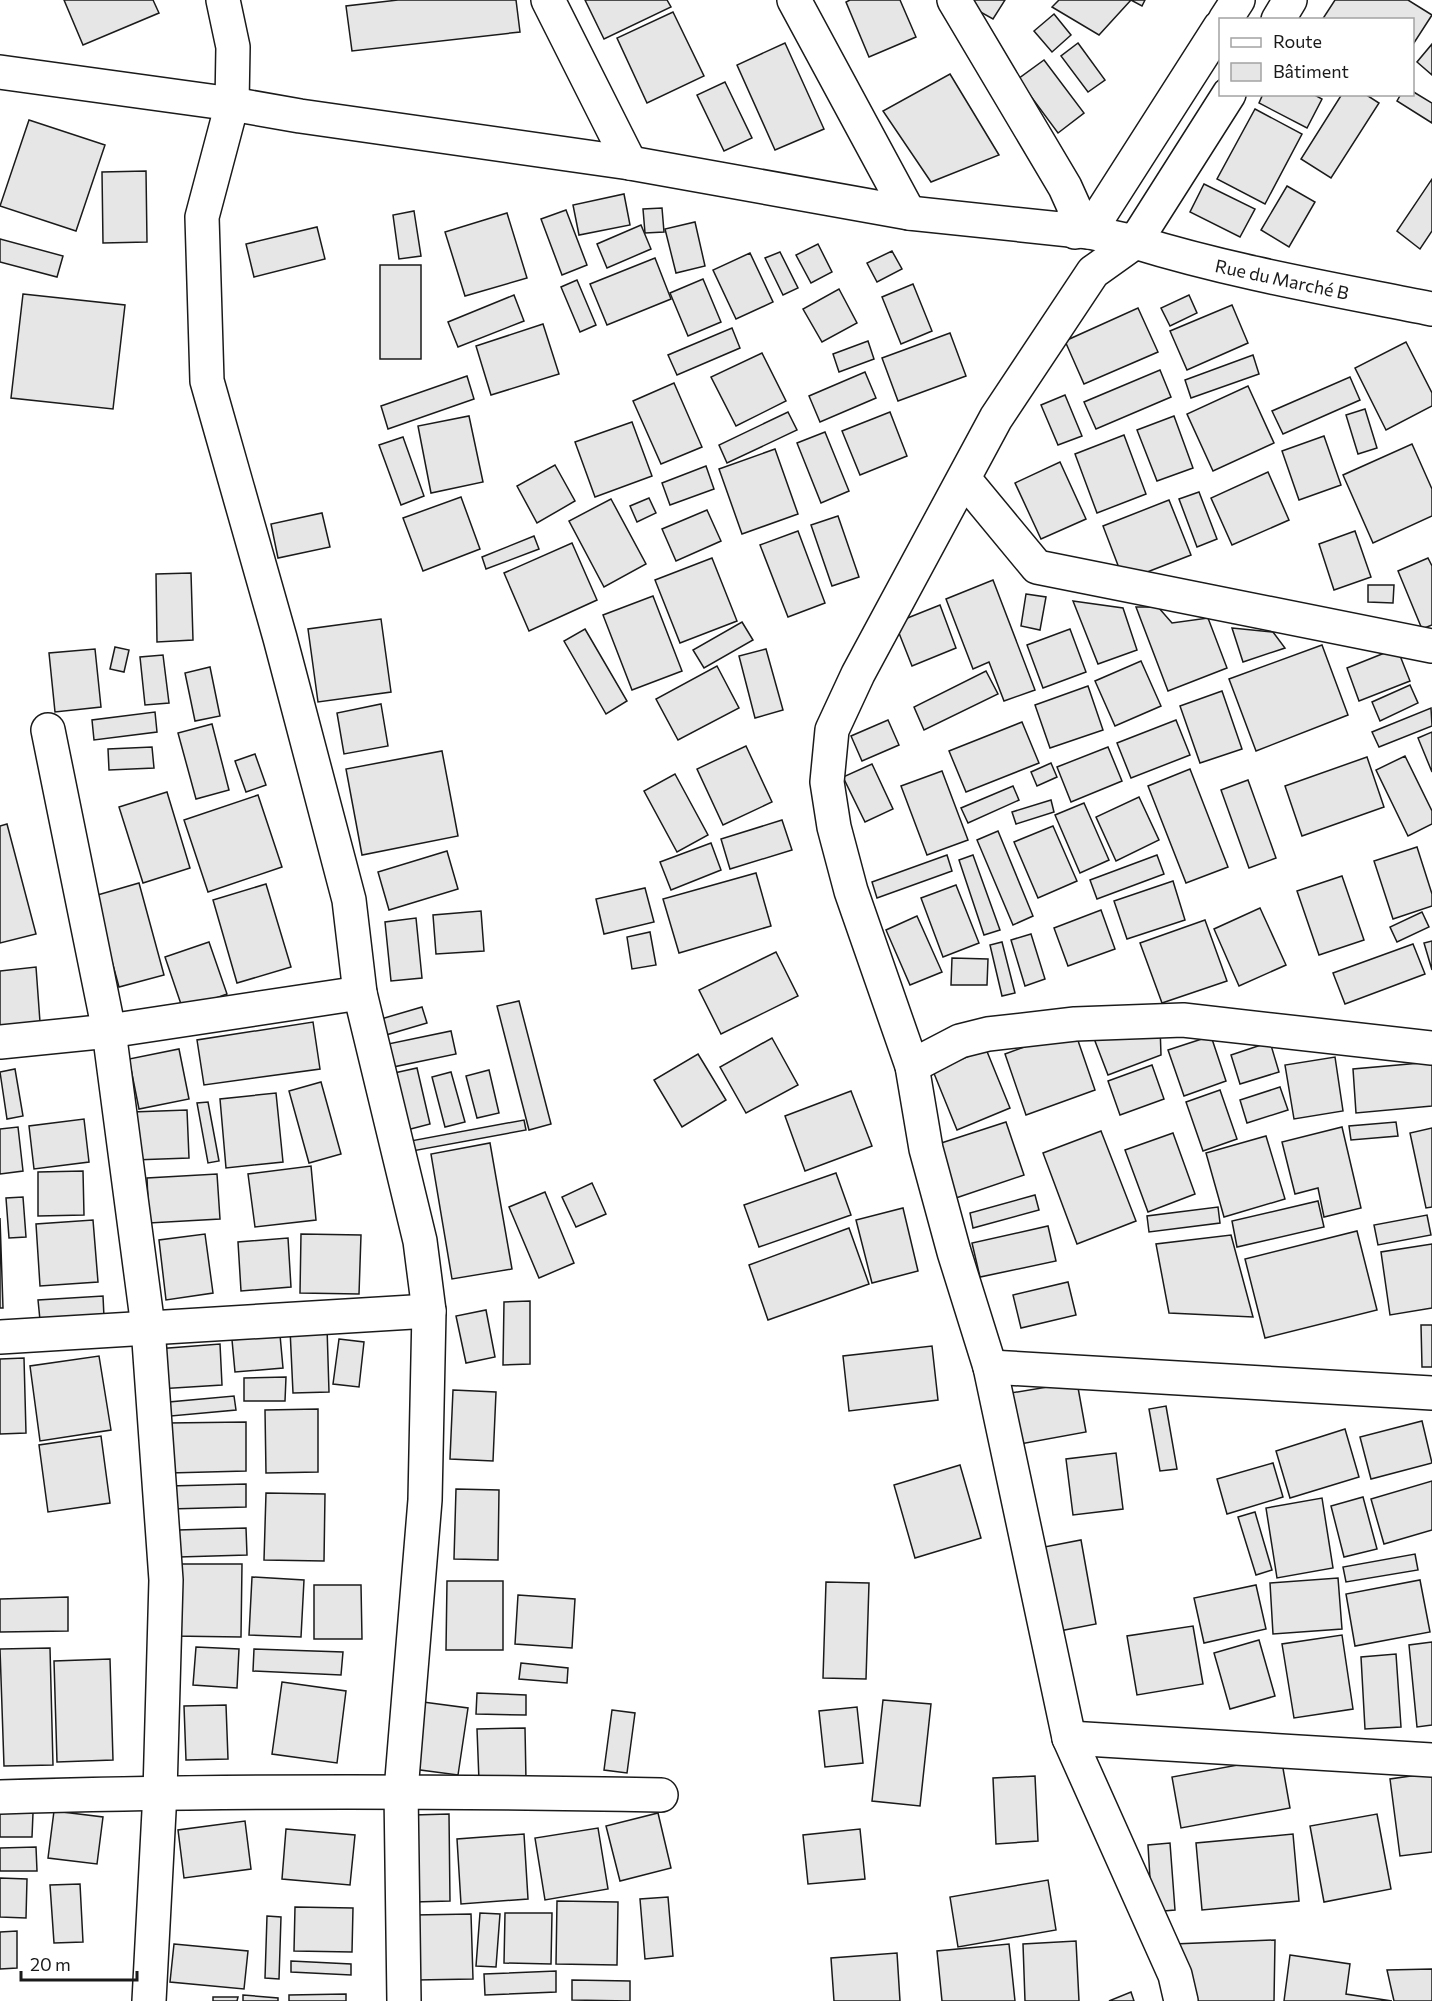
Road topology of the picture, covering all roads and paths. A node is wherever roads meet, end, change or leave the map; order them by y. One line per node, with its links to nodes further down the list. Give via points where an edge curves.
1 (223, 0): 12 (street, via 233,47)
2 (548, 0): 13 (street)
3 (794, 0): 14 (street)
4 (954, 0): 15 (street, via 1065,187)
5 (1238, 0): 7 (street)
6 (1290, 0): 8 (street)
7 (1226, 18)
8 (1279, 18)
9 (1219, 30): 15 (street)
10 (0, 72): 12 (street, Rue du Marché B)
11 (1228, 96): 16 (street)
12 (232, 104): 13 (street, Rue du Marché B); 22 (street, via 202,217 207,381 349,900)
13 (630, 163): 14 (street, Rue du Marché B)
14 (909, 213): 15 (street, Rue du Marché B)
15 (1082, 232): 16 (street, Rue du Marché B); 17 (street)
16 (1134, 242): 17 (street); 18 (street, Rue du Marché B, via 1321,289)
17 (1093, 272): 19 (street, via 996,418)
18 (1432, 309)
19 (965, 480): 20 (street, via 1036,567); 26 (street, via 832,730 826,782 850,891)
20 (1432, 646)
21 (48, 730): 23 (street)
22 (360, 993): 23 (street); 27 (street, via 420,1241)
23 (108, 1032): 24 (street); 28 (street)
24 (0, 1042)
25 (1432, 1048): 26 (street, via 1183,1020 1088,1023 988,1034 960,1041)
26 (912, 1066): 30 (street, via 929,1160)
27 (429, 1311): 28 (street); 34 (street, via 425,1500)
28 (148, 1327): 29 (street); 35 (street, via 166,1580)
29 (0, 1337)
30 (990, 1367): 31 (street); 32 (street)
31 (1432, 1393)
32 (1069, 1738): 33 (street); 40 (street, via 1175,1975)
33 (1432, 1760)
34 (401, 1791): 35 (street); 36 (street); 39 (street)
35 (160, 1792): 37 (street); 38 (street)
36 (661, 1795)
37 (0, 1797)
38 (149, 2001)
39 (404, 2001)
40 (1180, 2001)

